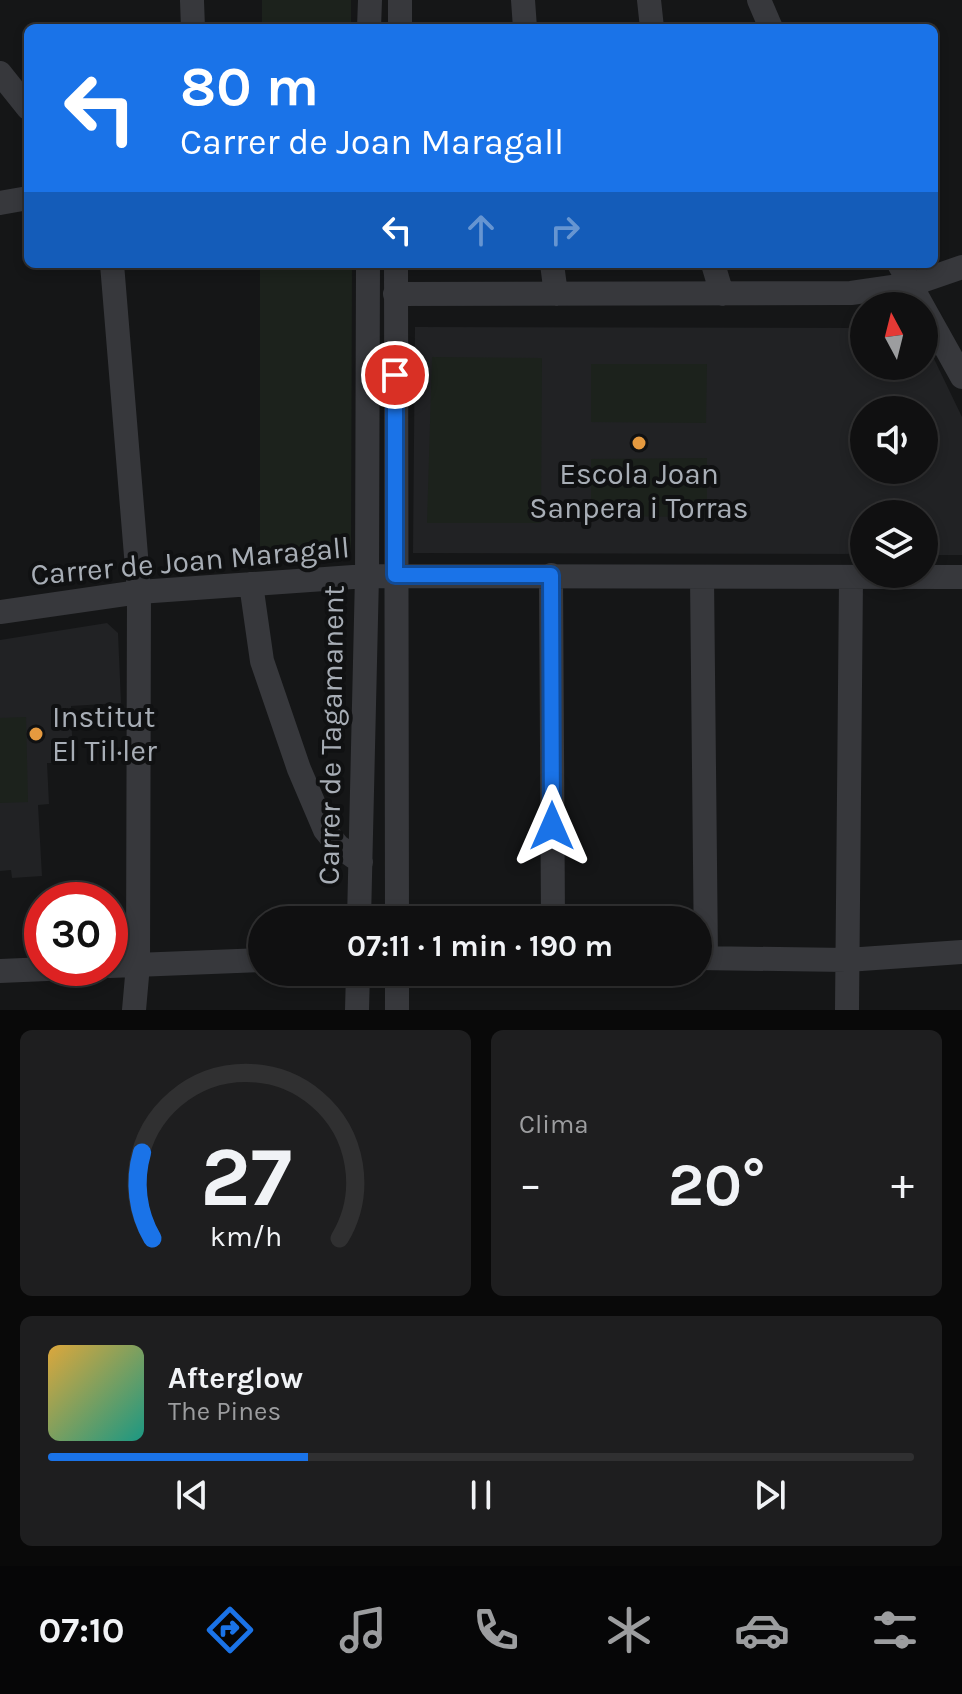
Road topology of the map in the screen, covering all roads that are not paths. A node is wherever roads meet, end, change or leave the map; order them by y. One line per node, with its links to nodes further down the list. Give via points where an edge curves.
1 (370, 0): 8 (street)
2 (400, 0): 9 (street)
3 (523, 0): 10 (street)
4 (649, 0): 11 (street)
5 (759, 0): 12 (street)
6 (192, 1): 7 (street)
7 (193, 24)
8 (369, 24)
9 (400, 24)
10 (525, 24)
11 (652, 24)
12 (769, 24)
13 (0, 73): 14 (street)
14 (24, 103)
15 (24, 199): 16 (street)
16 (0, 203)
17 (962, 267): 24 (street)
18 (112, 268): 38 (street)
19 (368, 268): 31 (street, Carrer de Tagamanent)
20 (396, 268): 25 (street, Carrer de Tagamanent)
21 (553, 268): 26 (street)
22 (714, 268): 27 (street)
23 (902, 268): 24 (street)
24 (913, 284): 27 (street, via 851,293); 28 (street)
25 (395, 294): 26 (street); 29 (street, Carrer de Tagamanent)
26 (556, 294): 27 (street)
27 (722, 294)
28 (962, 377)
29 (395, 575): 30 (street, Carrer de Joan Maragall); 31 (street, Carrer de Joan Maragall); 42 (street, Carrer de Tagamanent)
30 (551, 575): 32 (street, Carrer de Joan Maragall); 43 (street)
31 (367, 576): 36 (street, Carrer de Joan Maragall); 40 (street, Carrer de Tagamanent)
32 (702, 577): 35 (street, Carrer de Joan Maragall); 44 (street)
33 (938, 577): 34 (street, Carrer de Joan Maragall)
34 (962, 577)
35 (850, 579)
36 (251, 584): 38 (street, Carrer de Joan Maragall); 40 (street, via 262,661 299,769 325,830)
37 (851, 588): 47 (street)
38 (139, 592): 39 (street, Carrer de Joan Maragall); 50 (street)
39 (0, 612)
40 (361, 862): 41 (street, Carrer de Tagamanent)
41 (359, 906)
42 (397, 906)
43 (553, 906)
44 (702, 906)
45 (962, 952): 47 (street)
46 (712, 958): 47 (street)
47 (847, 960): 58 (street)
48 (248, 961): 50 (street)
49 (128, 965): 50 (street)
50 (138, 965): 55 (street)
51 (24, 970): 52 (street)
52 (0, 971)
53 (358, 986): 56 (street)
54 (397, 986): 57 (street)
55 (134, 1010)
56 (357, 1010)
57 (397, 1010)
58 (847, 1010)

